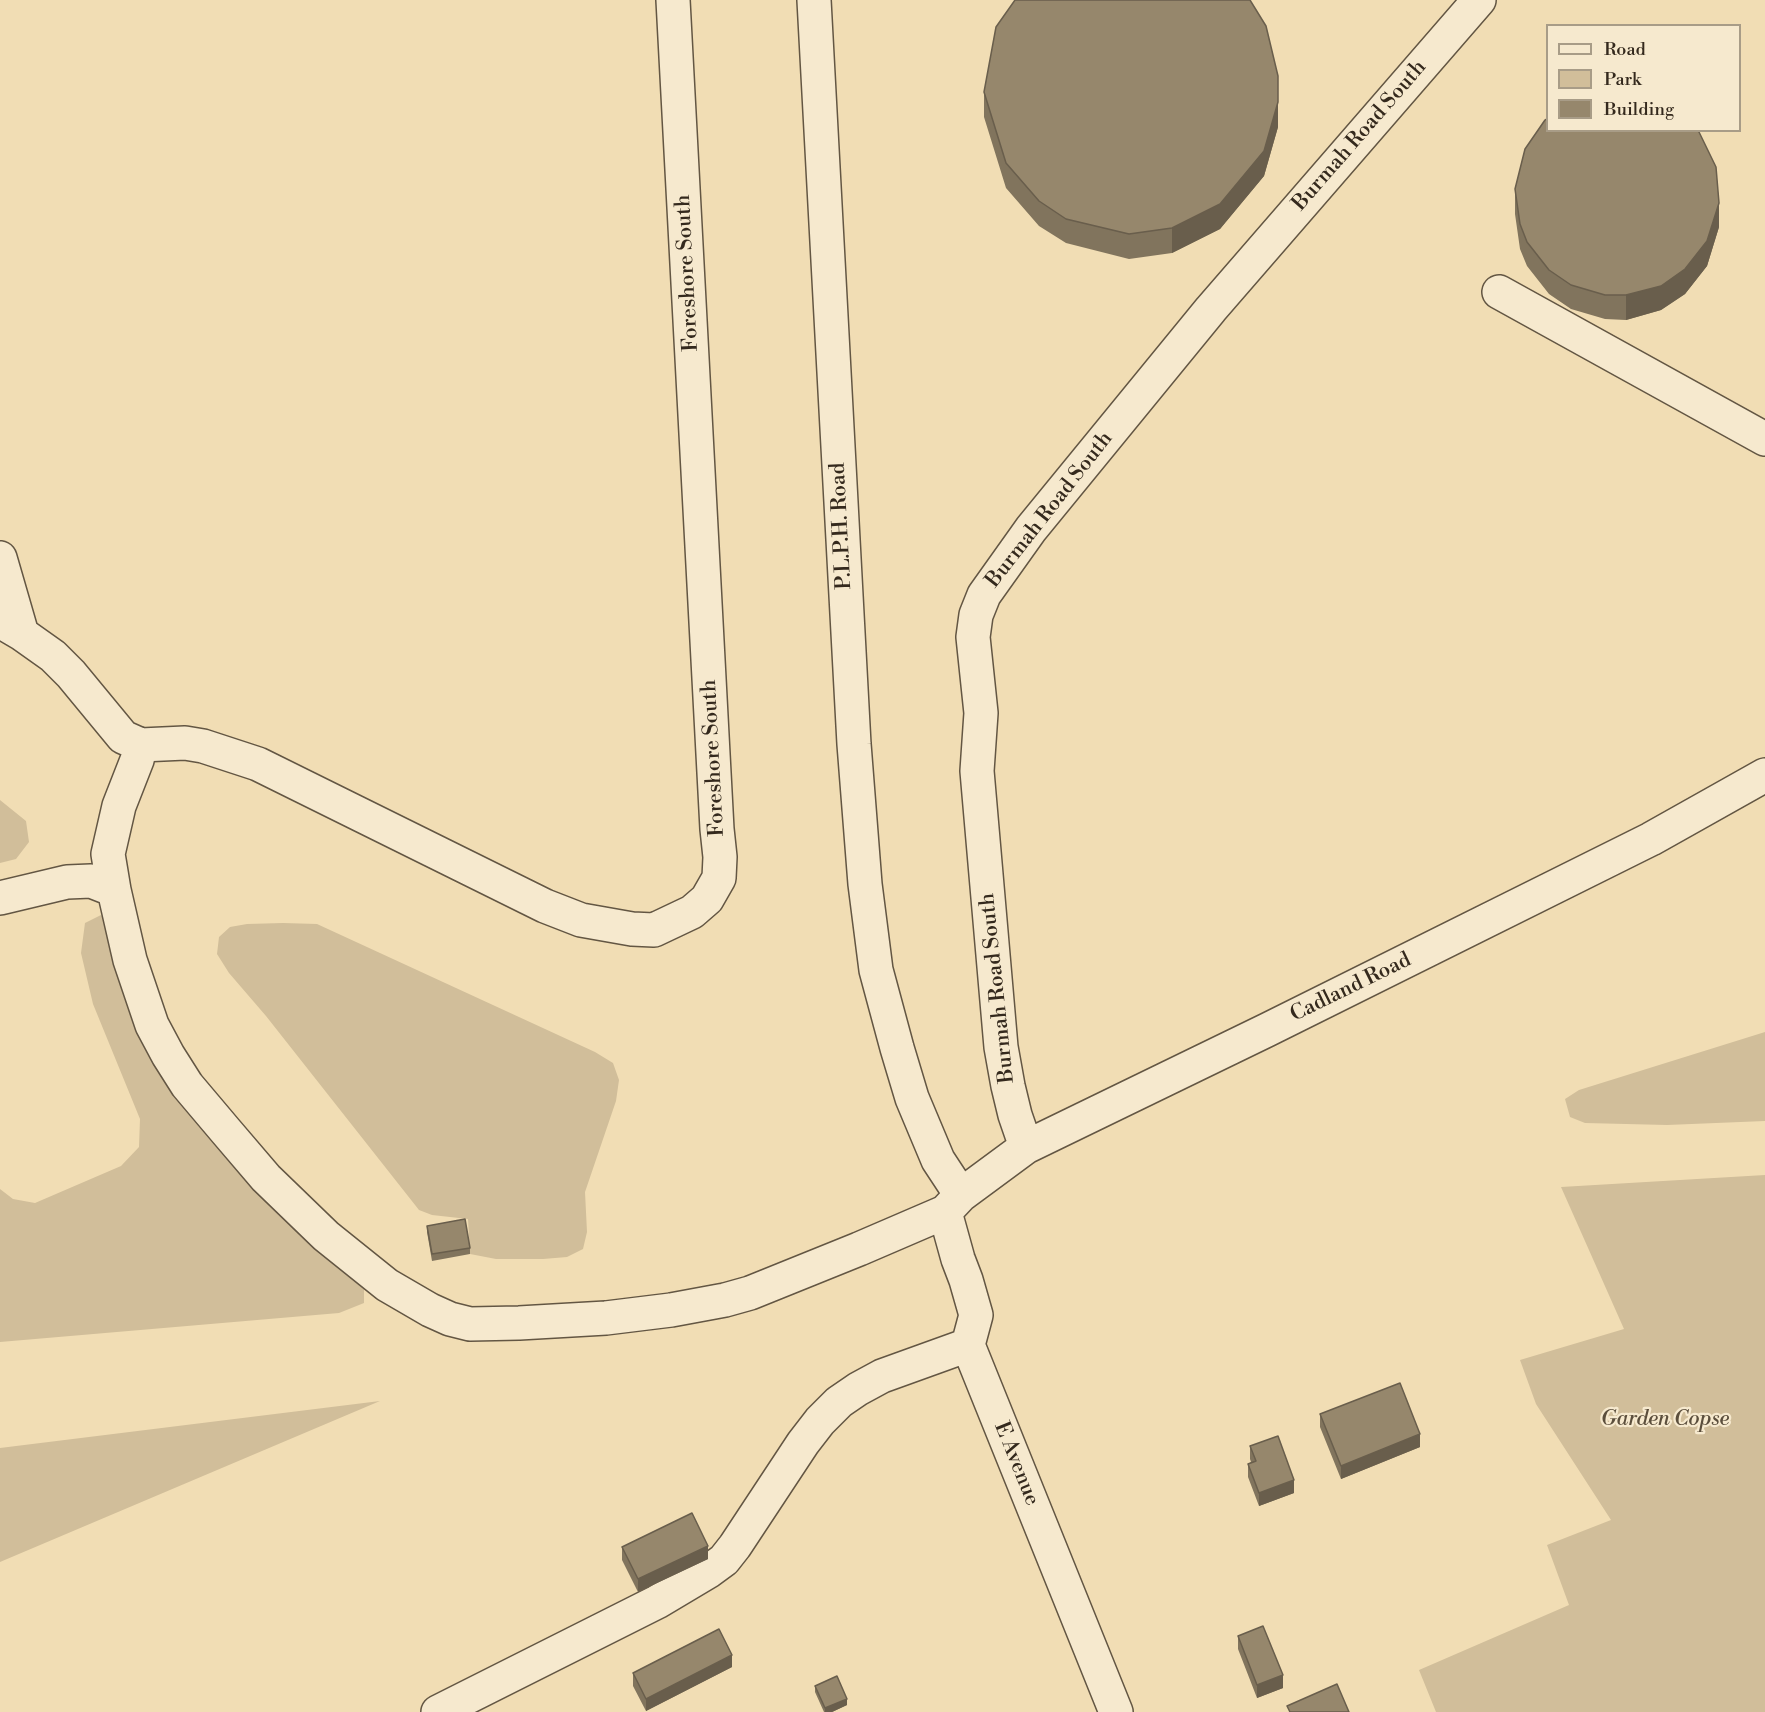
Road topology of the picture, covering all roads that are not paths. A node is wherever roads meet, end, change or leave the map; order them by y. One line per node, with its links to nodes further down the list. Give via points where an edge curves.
1 (673, 0): 8 (lane, Foreshore South, via 720,856 719,878 707,899 692,912 654,930 581,920 545,906 258,764 185,743)
2 (814, 0): 13 (lane, P.L.P.H. Road, via 864,884 876,970 897,1048)
3 (1479, 0): 12 (lane, Burmah Road South, via 1211,309 1031,529 984,596 976,615 973,637 981,713 977,771 1001,1047)
4 (1499, 292): 5 (lane)
5 (1765, 440)
6 (0, 558): 7 (lane)
7 (11, 628): 8 (lane, via 53,656 123,737)
8 (141, 745): 10 (lane, Cadland Road, via 119,806 108,854)
9 (1765, 775): 12 (lane, Cadland Road, via 1641,845)
10 (114, 890): 11 (lane, via 91,881 67,882); 13 (lane, Cadland Road, via 130,960 152,1025 187,1084 266,1178 326,1236 387,1285 450,1319 470,1324 606,1318 725,1300 859,1249)
11 (0, 898)
12 (1026, 1147): 13 (lane, Cadland Road)
13 (953, 1204): 14 (lane, via 958,1259 976,1315)
14 (968, 1345): 15 (lane, via 882,1376 839,1402 803,1443 735,1546 709,1571 657,1602); 16 (lane, E Avenue)
15 (438, 1712)
16 (1116, 1712)

